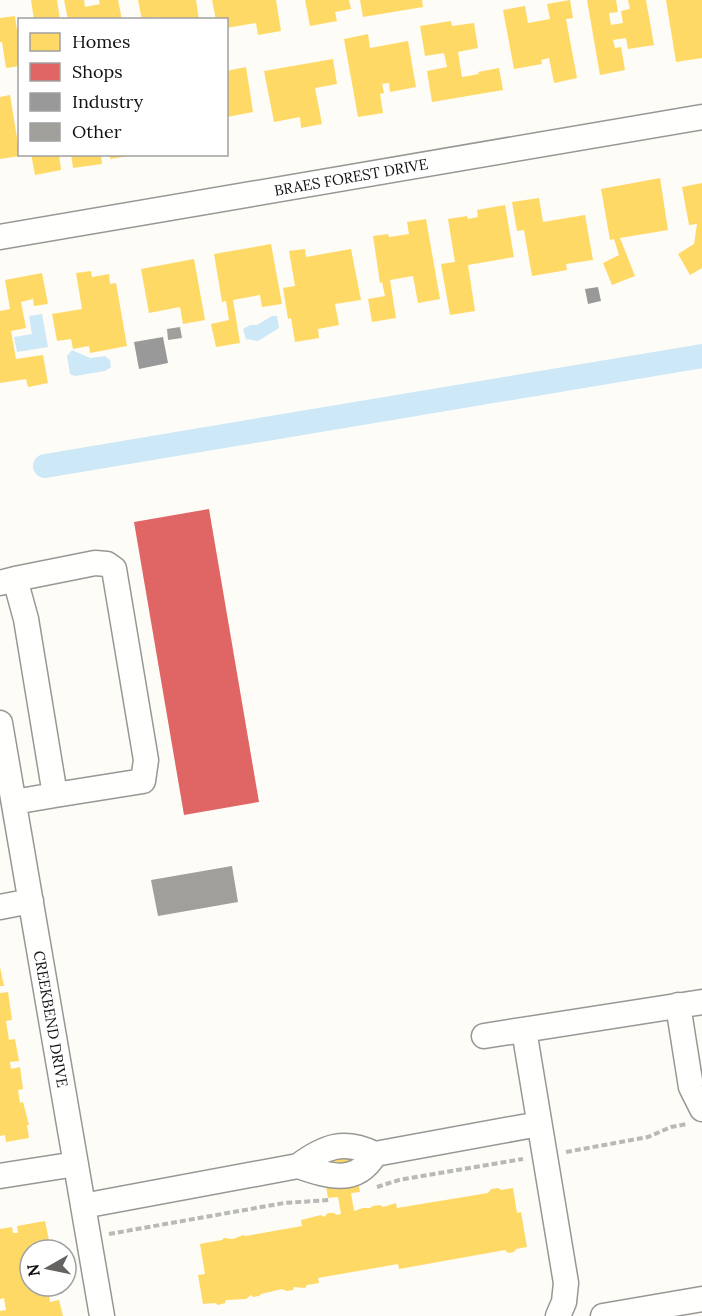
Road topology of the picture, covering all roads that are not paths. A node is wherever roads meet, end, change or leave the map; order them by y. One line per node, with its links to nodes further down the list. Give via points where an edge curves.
1 (702, 117): 2 (street, BRAES FOREST DRIVE)
2 (0, 237)
3 (7, 581): 5 (street, via 26,619); 5 (street, via 95,563 114,569 146,760 143,781)
4 (0, 723): 6 (street, CREEKBEND DRIVE)
5 (54, 795): 6 (street)
6 (14, 802): 7 (street, CREEKBEND DRIVE)
7 (9, 833): 8 (street, CREEKBEND DRIVE)
8 (31, 901): 9 (street); 16 (street, CREEKBEND DRIVE)
9 (0, 907)
10 (702, 1002): 11 (street)
11 (678, 1005): 12 (street); 14 (street)
12 (524, 1030): 13 (street); 15 (street)
13 (484, 1036)
14 (697, 1116)
15 (539, 1124): 18 (street, via 375,1154 360,1146 336,1145 315,1153 298,1166); 21 (street, via 566,1283)
16 (76, 1164): 17 (street); 18 (street, CREEKBEND DRIVE)
17 (0, 1176)
18 (83, 1206): 20 (street, CREEKBEND DRIVE)
19 (702, 1299): 22 (street)
20 (102, 1316)
21 (558, 1316)
22 (603, 1316)

